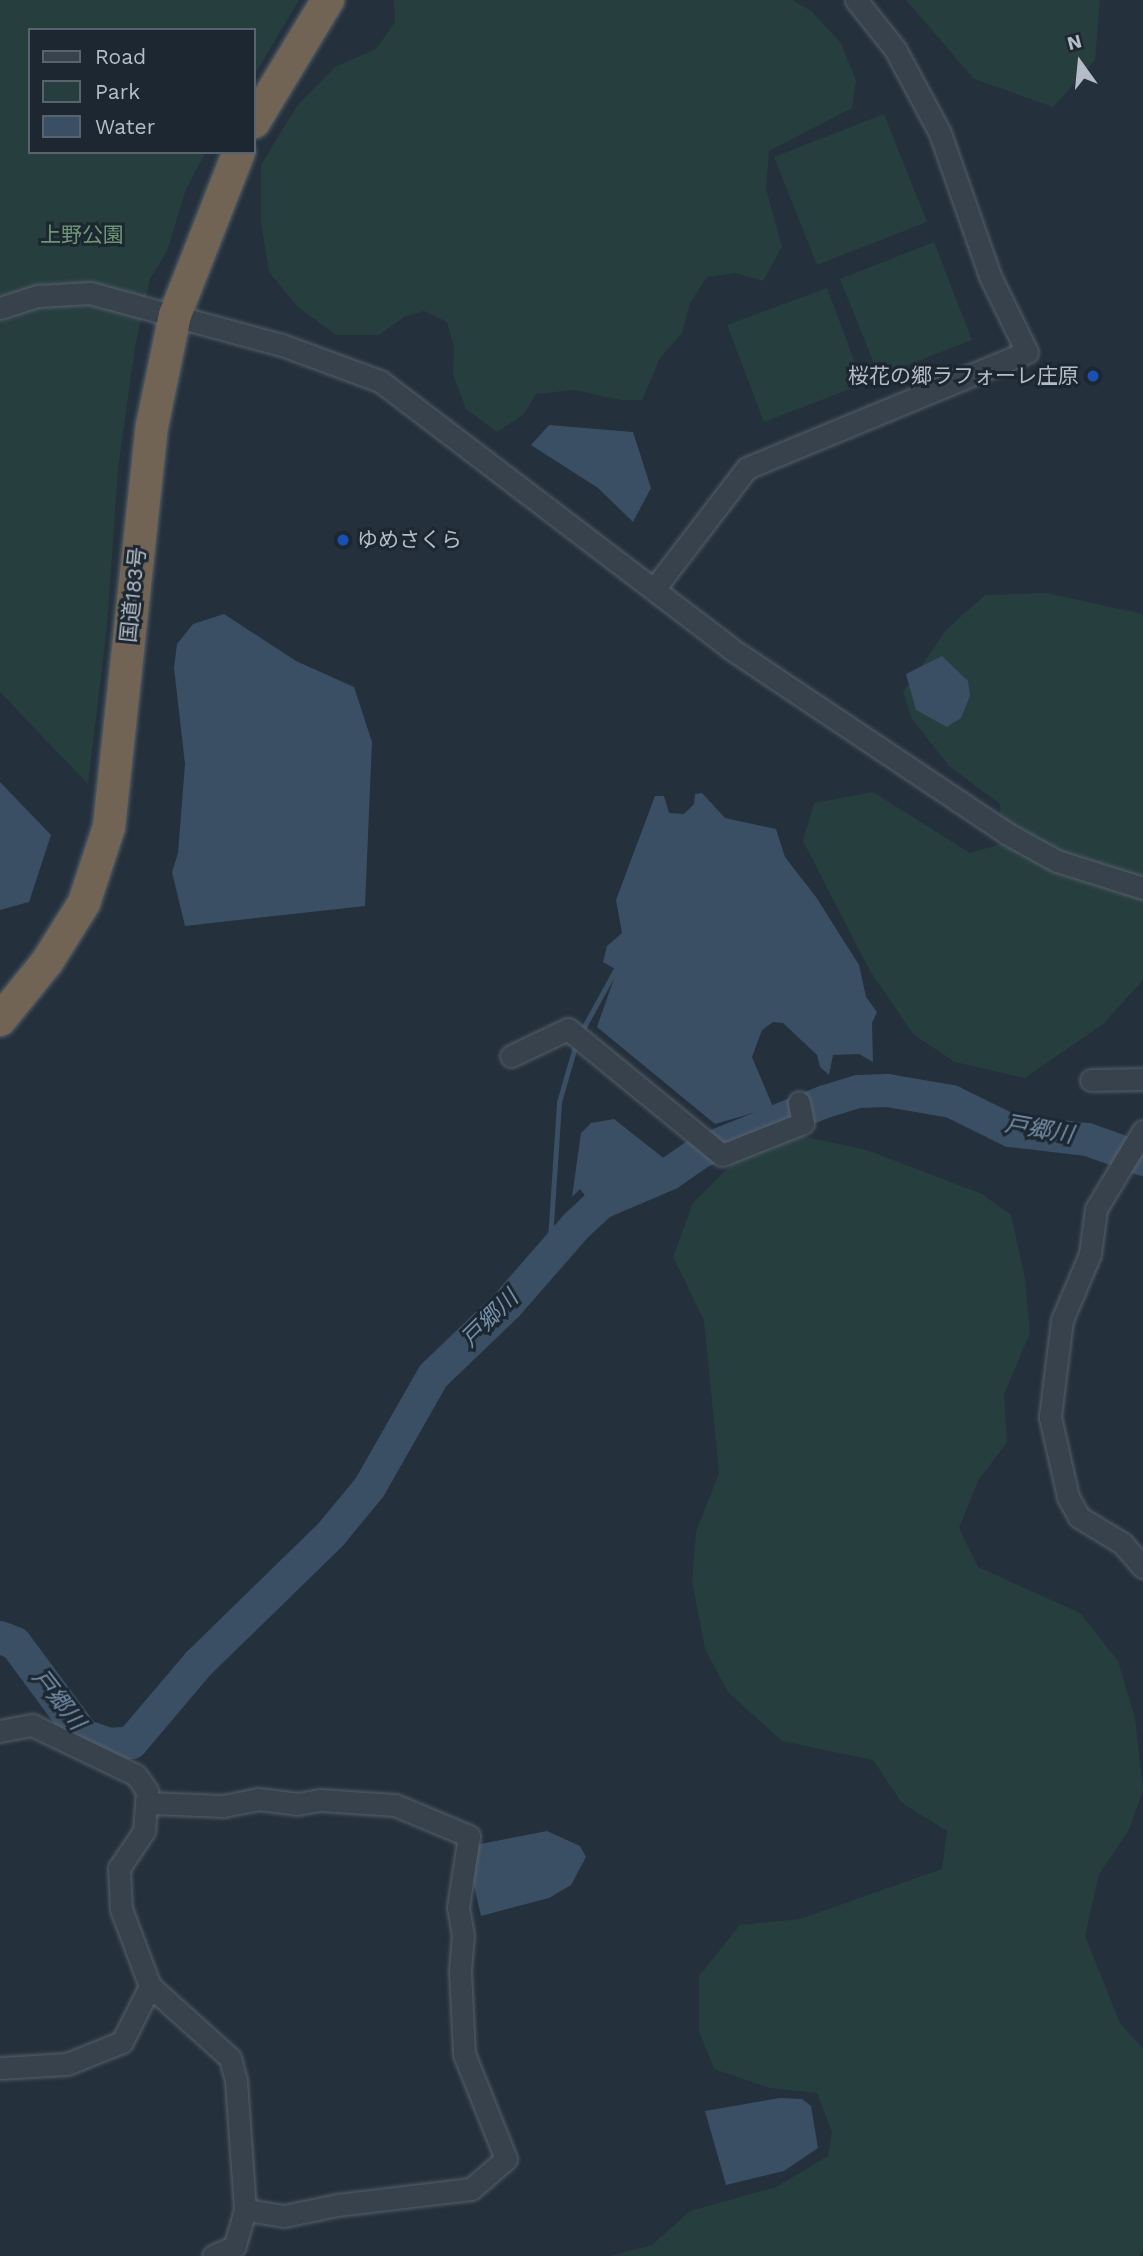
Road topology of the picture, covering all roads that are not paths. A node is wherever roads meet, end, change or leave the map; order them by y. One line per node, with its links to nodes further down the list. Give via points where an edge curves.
1 (328, 0): 3 (highway)
2 (856, 0): 7 (street, via 895,49 940,132 989,276 1027,352 761,460 734,482)
3 (256, 119)
4 (238, 154): 6 (highway, 国道183号)
5 (0, 308): 6 (street, via 65,292)
6 (175, 315): 7 (street, via 332,361 380,381); 9 (highway, 国道183号, via 152,426 109,827 84,903 47,962)
7 (654, 589): 8 (street, via 730,648 1006,833 1057,861)
8 (1143, 888)
9 (0, 1020)
10 (511, 1056): 13 (street, via 541,1040 578,1034 722,1155 803,1123)
11 (1143, 1079): 12 (street)
12 (1091, 1080)
13 (800, 1109)
14 (1143, 1117): 15 (street)
15 (1143, 1122)
16 (1134, 1145): 17 (street, via 1096,1209 1090,1254 1062,1320 1050,1417 1068,1497 1079,1517 1122,1543)
17 (1143, 1567)
18 (0, 1731): 19 (street, via 32,1725 135,1775 145,1785)
19 (149, 1803): 20 (street, via 144,1831 119,1868 121,1909); 22 (street, via 223,1805 258,1799 395,1805 469,1836 458,1907 463,1935 464,2053 506,2159 471,2189 284,2216)
20 (150, 1986): 21 (street, via 122,2042 67,2064); 22 (street, via 230,2058 242,2136)
21 (0, 2068)
22 (245, 2210): 23 (street, via 234,2246)
23 (213, 2256)

